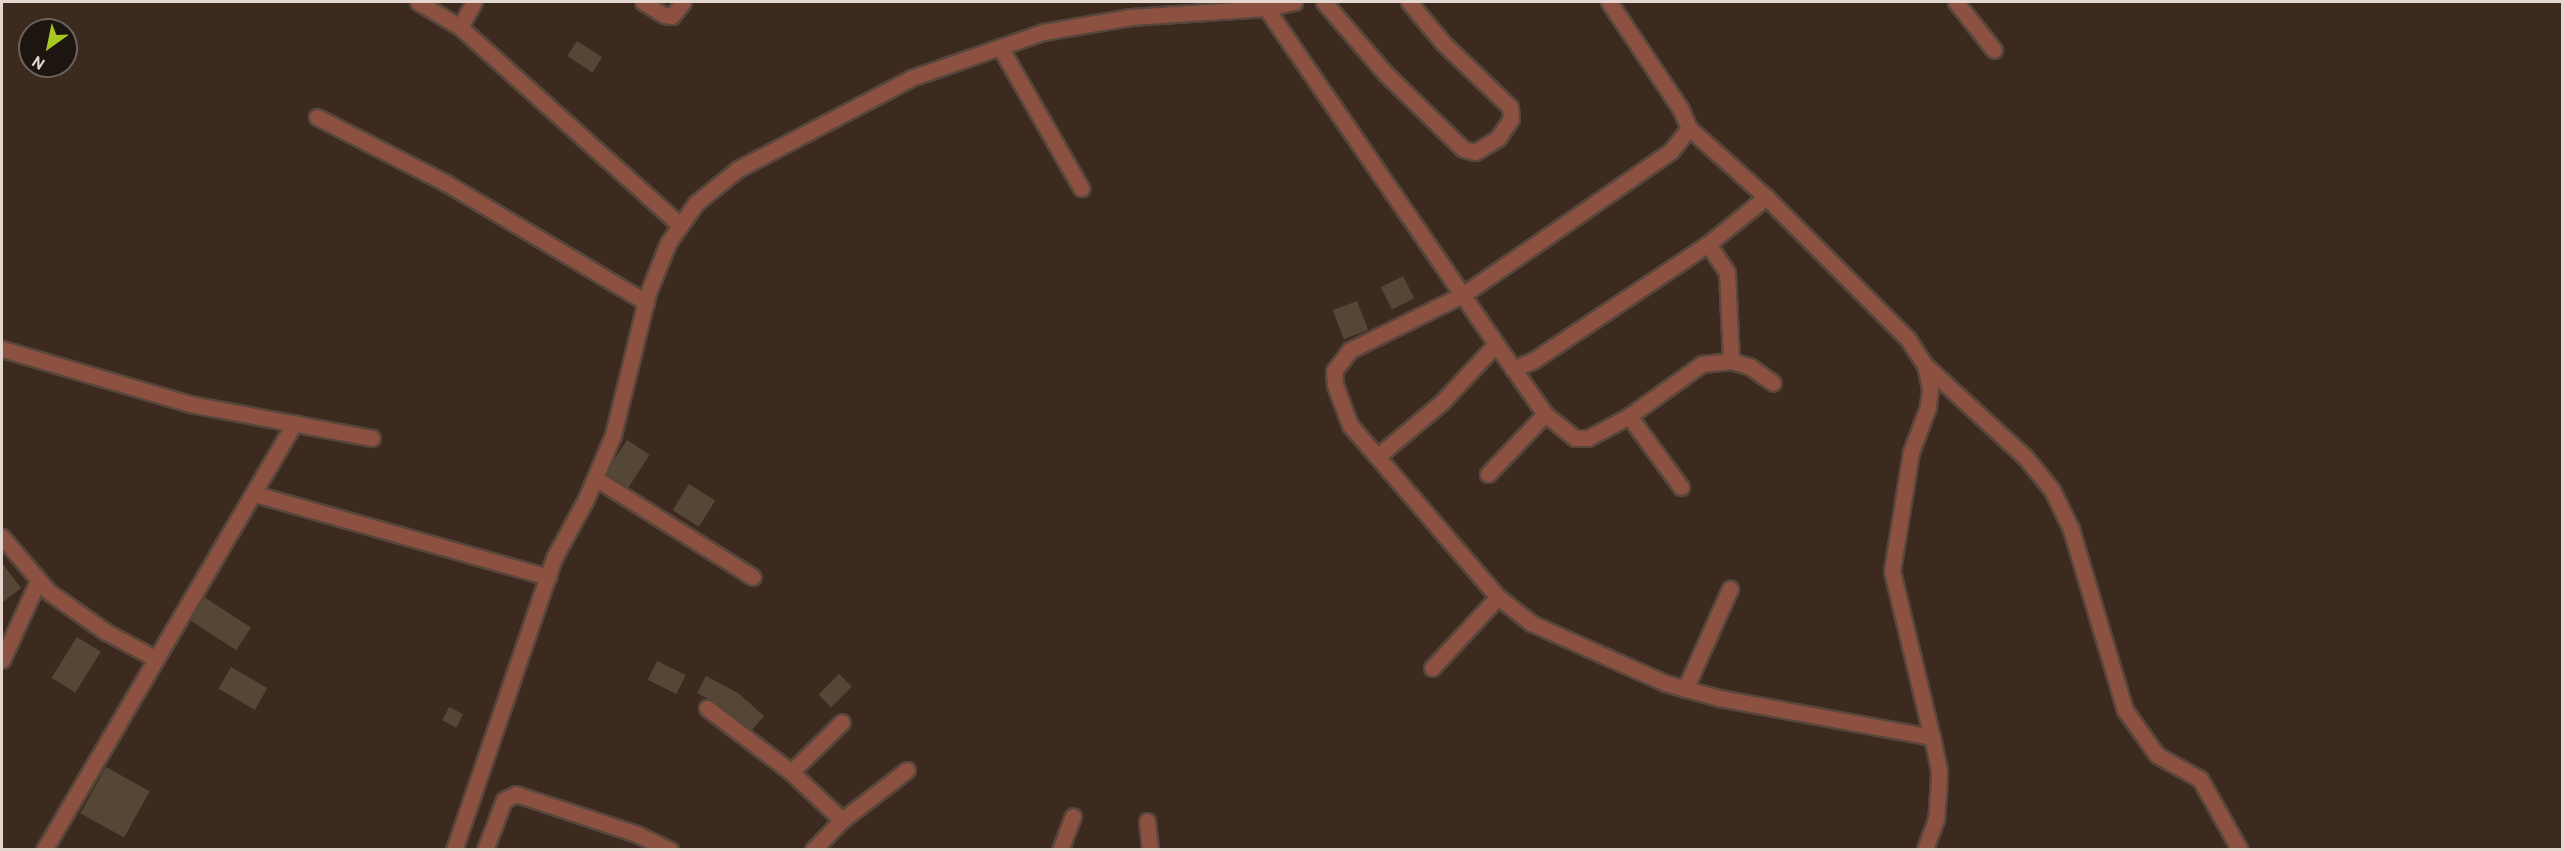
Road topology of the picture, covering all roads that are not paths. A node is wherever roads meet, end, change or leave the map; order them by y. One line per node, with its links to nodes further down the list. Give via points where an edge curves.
1 (418, 2): 12 (street)
2 (474, 2): 12 (street)
3 (643, 2): 4 (street, via 672,16)
4 (683, 2)
5 (1294, 2): 11 (street)
6 (1324, 2): 7 (street, via 1386,74 1463,148 1475,152 1498,138 1511,119 1510,106 1444,44)
7 (1409, 2)
8 (1609, 2): 16 (street, via 1680,108)
9 (1956, 2): 14 (street)
10 (1228, 6): 11 (street); 13 (street, via 1043,32)
11 (1266, 8): 21 (street)
12 (460, 27): 19 (street)
13 (1000, 47): 17 (street); 19 (street, via 911,78 777,146 738,168 696,203)
14 (1994, 50)
15 (317, 117): 22 (street, via 446,183)
16 (1689, 128): 18 (street); 21 (street, via 1671,152)
17 (1080, 188)
18 (1766, 197): 20 (street); 26 (street, via 1908,339)
19 (679, 224): 22 (street)
20 (1708, 244): 25 (street, via 1727,272); 27 (street, via 1534,360)
21 (1462, 295): 23 (street); 33 (street, via 1350,350 1334,371 1335,385 1350,425)
22 (646, 302): 35 (street, via 613,435)
23 (1496, 344): 27 (street); 33 (street, via 1450,394)
24 (2, 349): 31 (street, via 142,392)
25 (1731, 361): 28 (street, via 1749,366); 30 (street, via 1702,364)
26 (1925, 365): 50 (street, via 1930,388 1928,407 1911,452 1892,571); 64 (street, via 2026,458 2052,490 2071,529 2125,710 2157,755 2200,779)
27 (1514, 369): 29 (street)
28 (1773, 383)
29 (1545, 414): 30 (street, via 1575,438 1588,438); 34 (street)
30 (1629, 416): 36 (street)
31 (295, 423): 32 (street); 37 (street)
32 (372, 438)
33 (1379, 455): 43 (street)
34 (1488, 474)
35 (595, 478): 39 (street); 40 (street)
36 (1681, 487)
37 (255, 494): 39 (street); 44 (street)
38 (2, 537): 41 (street)
39 (548, 577): 58 (street)
40 (753, 577)
41 (38, 581): 44 (street, via 106,632); 45 (street)
42 (1730, 590): 47 (street)
43 (1498, 597): 46 (street); 47 (street, via 1531,623 1590,652)
44 (154, 658): 57 (street)
45 (2, 660)
46 (1432, 668)
47 (1685, 689): 50 (street)
48 (707, 708): 52 (street)
49 (842, 722): 52 (street)
50 (1932, 737): 63 (street, via 1939,770 1938,793 1936,819)
51 (907, 770): 54 (street)
52 (791, 772): 54 (street)
53 (1073, 816): 61 (street)
54 (842, 820): 60 (street)
55 (1147, 821): 62 (street)
56 (489, 848): 59 (street, via 504,800 516,794 637,834)
57 (44, 849)
58 (454, 849)
59 (670, 849)
60 (813, 849)
61 (1060, 849)
62 (1150, 849)
63 (1925, 849)
64 (2240, 849)

